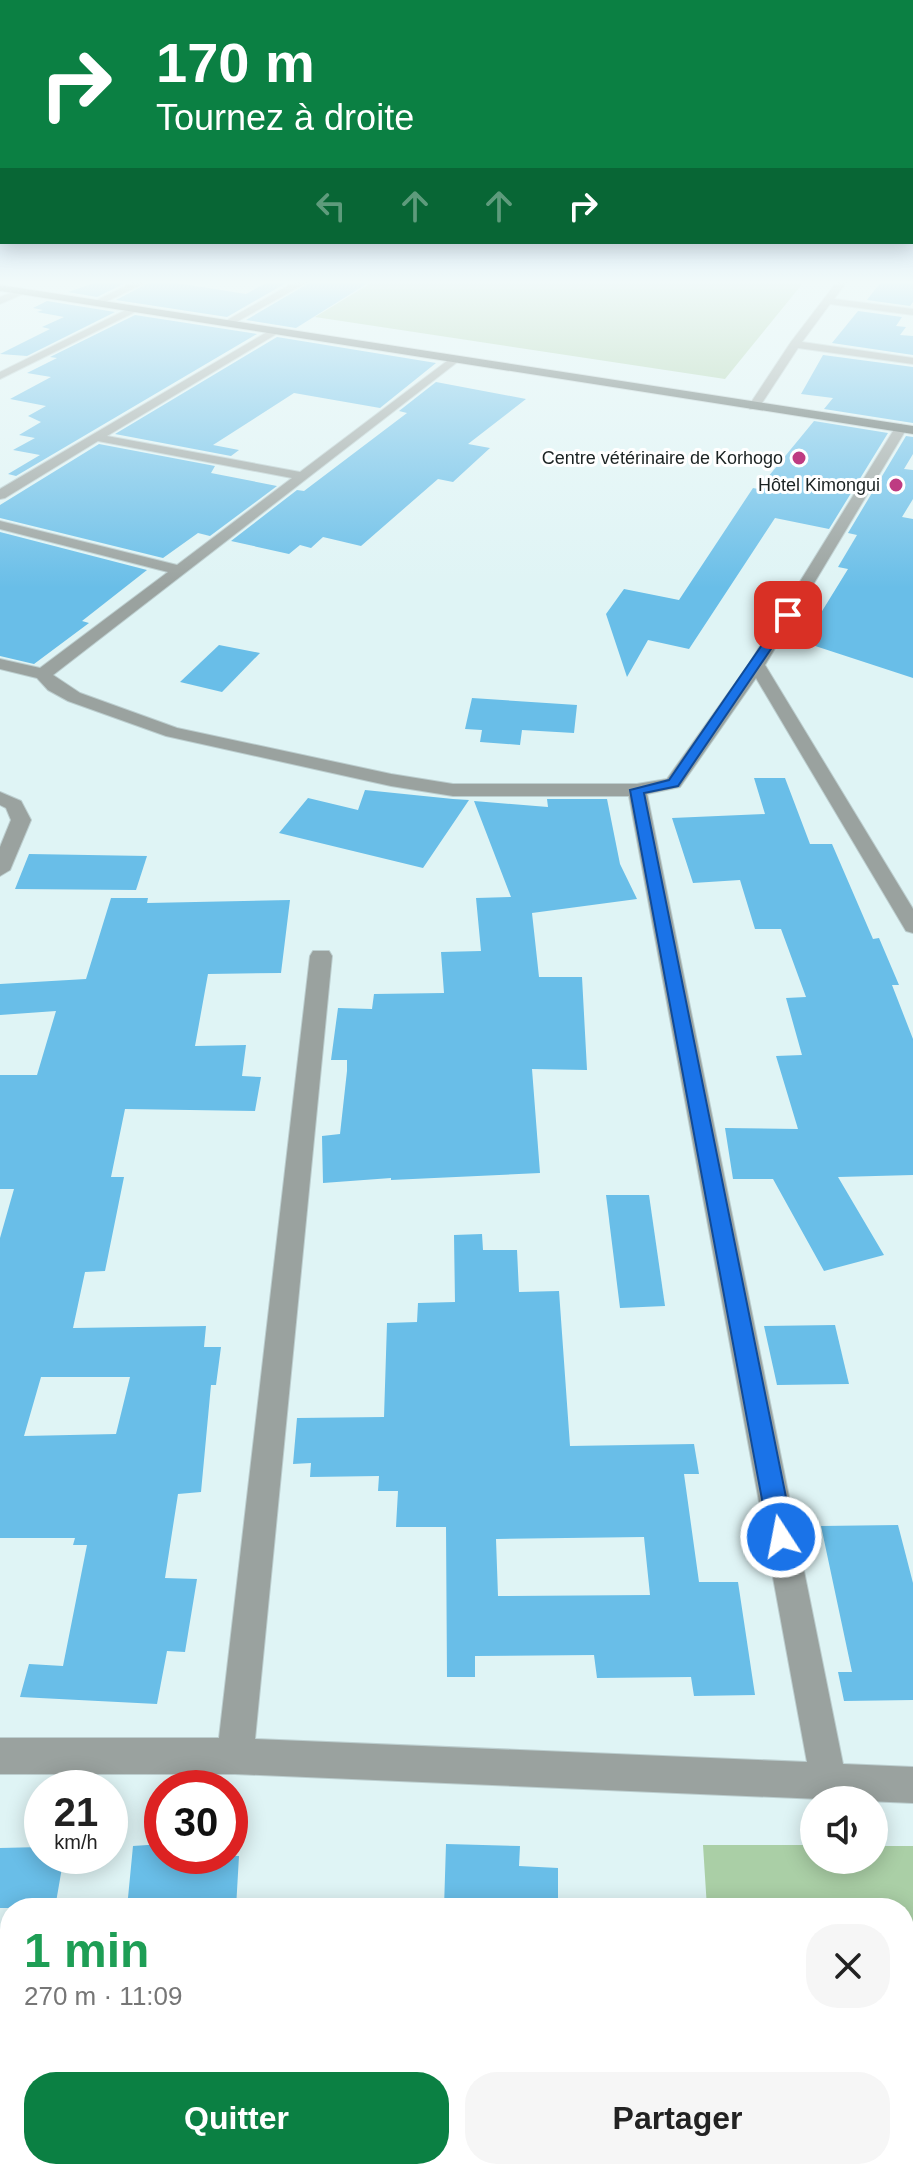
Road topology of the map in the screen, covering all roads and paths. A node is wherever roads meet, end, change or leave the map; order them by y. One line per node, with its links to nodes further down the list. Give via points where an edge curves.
1 (186, 385): 7 (street)
2 (422, 385): 8 (street)
3 (612, 385): 5 (main road)
4 (769, 385): 5 (street)
5 (754, 407): 6 (main road)
6 (907, 429): 13 (street)
7 (99, 438): 8 (street); 9 (street)
8 (302, 476): 11 (street)
9 (0, 495)
10 (0, 525): 11 (street)
11 (179, 570): 14 (street)
12 (0, 664): 14 (street)
13 (757, 665): 15 (street, via 673,783); 18 (street)
14 (43, 674): 15 (street, via 74,697 172,732 391,780 453,790)
15 (637, 790): 22 (street)
16 (0, 798): 17 (street, via 14,805 21,820)
17 (0, 870)
18 (913, 926)
19 (321, 956): 21 (street)
20 (0, 1756): 21 (street)
21 (235, 1756): 22 (street)
22 (829, 1783): 23 (street)
23 (913, 1785)

